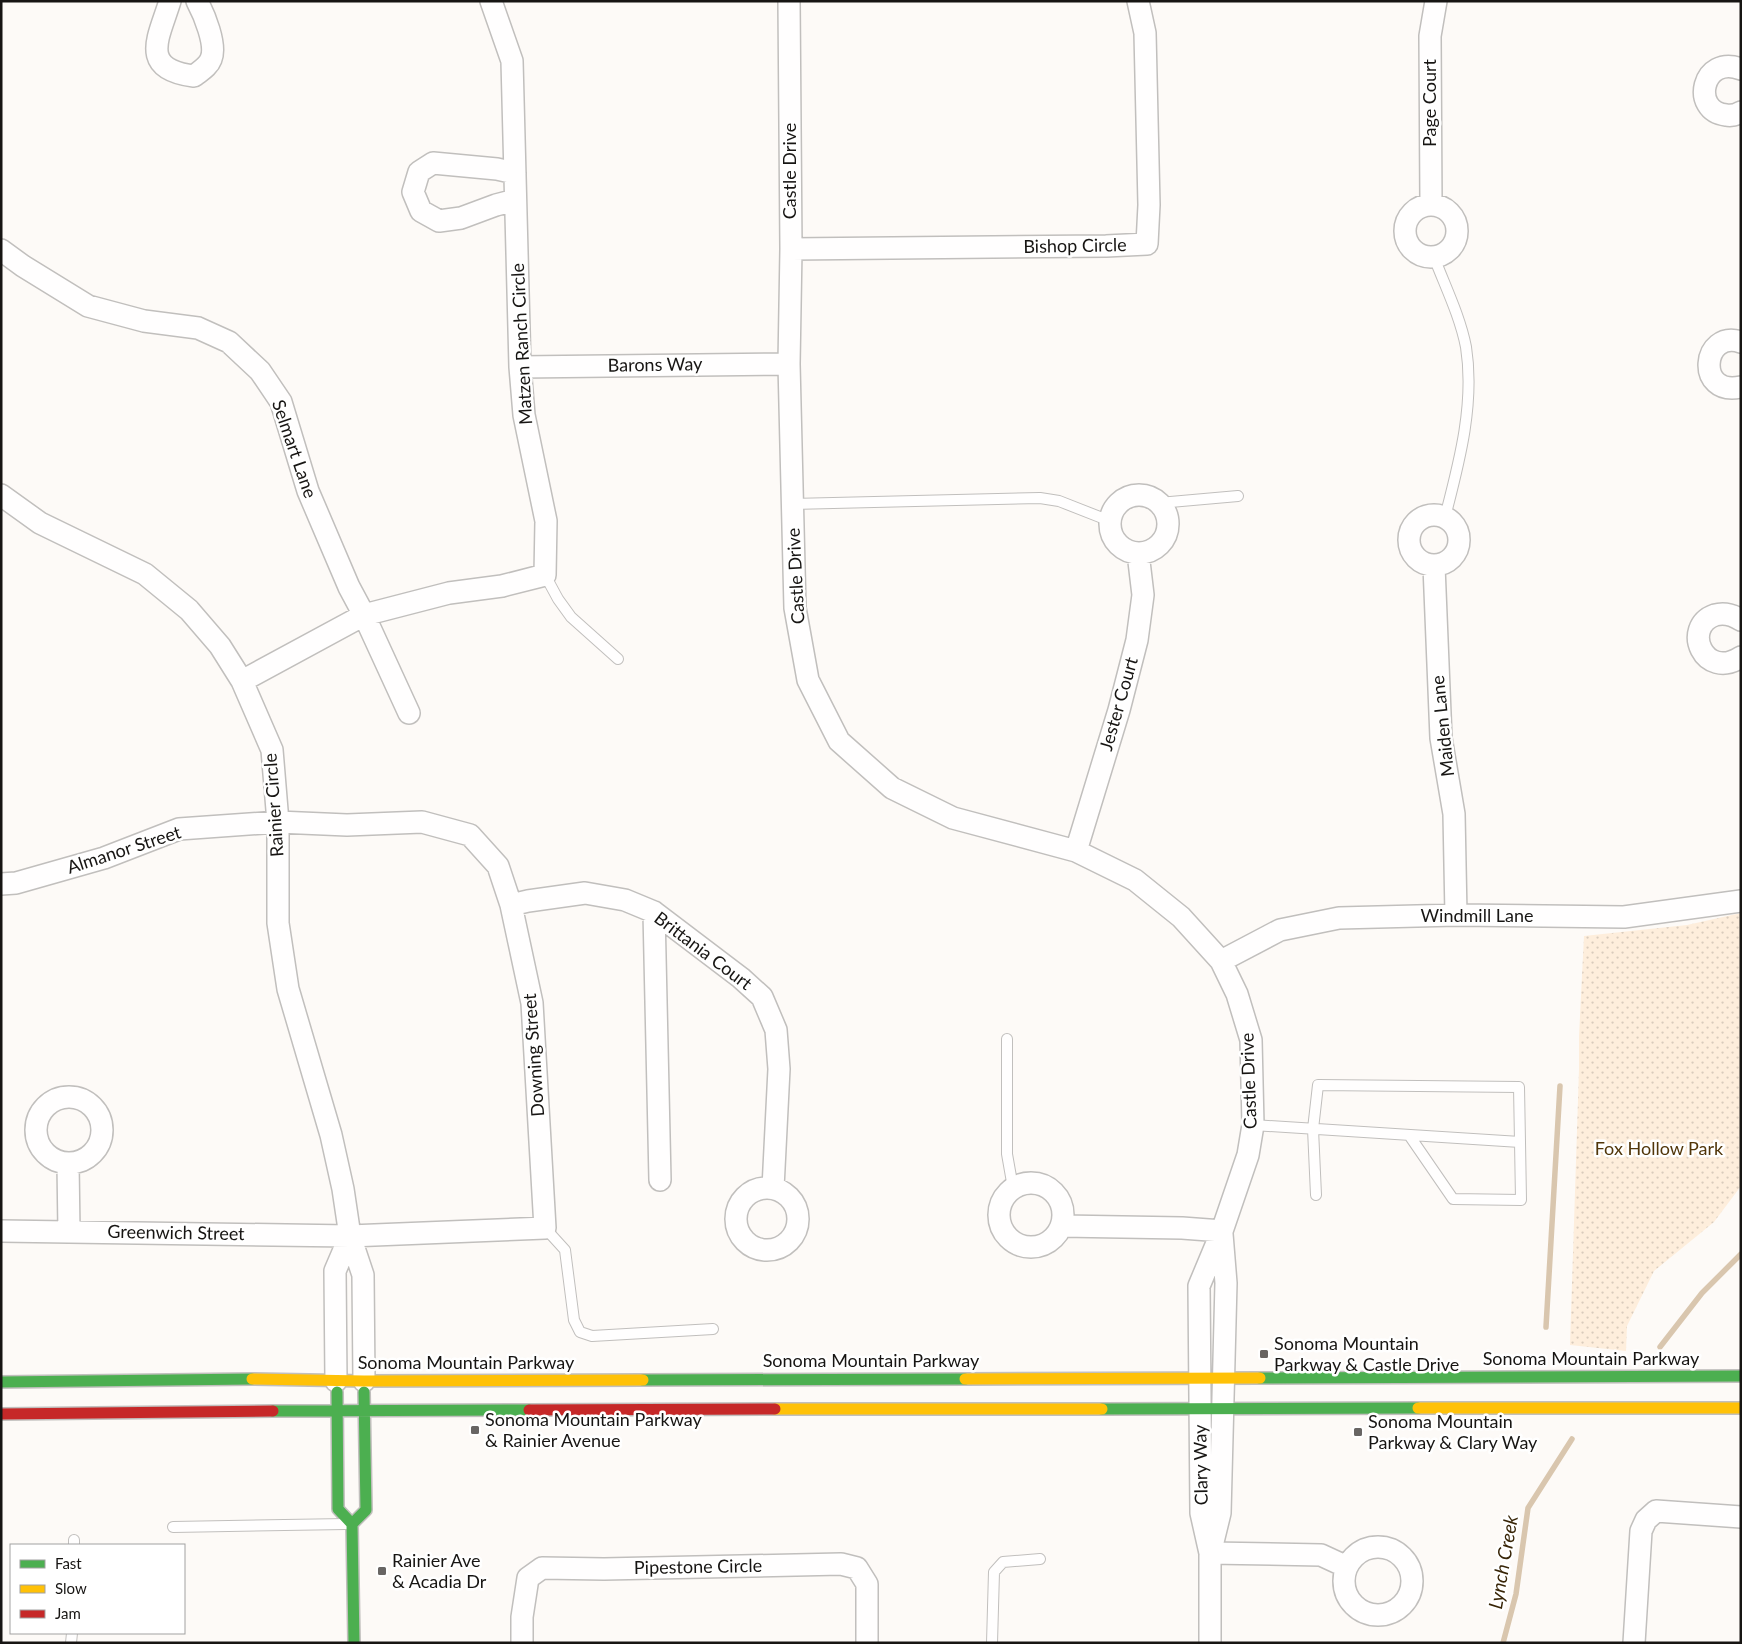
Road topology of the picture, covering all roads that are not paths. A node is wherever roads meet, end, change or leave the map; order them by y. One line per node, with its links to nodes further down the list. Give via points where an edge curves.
1 (170, 1): 2 (street, via 156,44 158,59 168,70 194,76 212,58 206,18)
2 (197, 1)
3 (491, 1): 9 (street, Matzen Ranch Circle, via 512,60)
4 (789, 1): 12 (street, Castle Drive)
5 (1138, 1): 12 (street, Bishop Circle, via 1145,33 1147,244)
6 (1436, 1): 11 (street, Page Court, via 1430,36)
7 (1741, 69): 8 (street, via 1718,68 1706,80 1704,89 1708,105 1714,111 1729,116)
8 (1741, 112)
9 (514, 173): 10 (street, Matzen Ranch Circle); 10 (street, via 433,163 419,172 414,192 421,211 439,221 461,218)
10 (515, 200): 17 (street, Matzen Ranch Circle)
11 (1431, 205): 14 (street, via 1447,211 1456,226 1454,243 1442,255); 14 (street, via 1415,210 1409,216 1404,233 1406,241 1417,254)
12 (791, 249): 16 (street, Castle Drive)
13 (1, 250): 28 (street, Selmart Lane, via 88,306 144,321 198,328 229,342 260,371 281,402 308,491)
14 (1434, 257): 23 (lane, via 1458,316 1466,346 1469,377 1466,418)
15 (1741, 342): 18 (street, via 1720,343 1708,364 1710,373 1720,386)
16 (789, 364): 17 (street, Barons Way); 22 (street, Castle Drive)
17 (520, 367): 27 (street, Matzen Ranch Circle, via 524,415 546,521)
18 (1741, 387)
19 (1, 495): 32 (street, Rainier Circle, via 40,523 145,574 189,610 220,646)
20 (1238, 496): 21 (lane)
21 (1159, 503): 24 (street, via 1150,497 1131,496 1119,503); 25 (street, via 1165,511 1167,532 1157,547)
22 (792, 504): 24 (lane, via 1040,498 1059,501); 35 (street, Castle Drive, via 795,608 808,680 839,741 892,788 953,818)
23 (1445, 517): 26 (street, via 1457,529 1458,546 1449,560); 26 (street, via 1429,515 1421,518 1410,530 1408,538 1412,554 1425,564)
24 (1110, 521): 25 (street, via 1113,538 1128,551)
25 (1138, 553): 35 (street, Jester Court, via 1142,595 1137,640)
26 (1434, 566): 40 (street, Maiden Lane, via 1441,738 1454,814)
27 (544, 575): 28 (street, via 502,586 449,593); 31 (lane, via 571,617)
28 (364, 615): 32 (street); 33 (street, Selmart Lane)
29 (1741, 620): 30 (street, via 1726,613 1710,617 1700,630 1698,639 1704,654 1717,663 1734,662)
30 (1741, 657)
31 (618, 659)
32 (242, 681): 34 (street, Rainier Circle, via 272,750)
33 (409, 713)
34 (278, 822): 36 (street, Almanor Street, via 179,829 104,858 16,884); 38 (street, Downing Street, via 348,825 422,822 470,835 498,866); 57 (street, Rainier Circle, via 278,923 288,989 331,1135)
35 (1076, 851): 41 (street, Castle Drive, via 1135,880 1181,917)
36 (1, 884)
37 (1741, 902): 40 (street, Windmill Lane, via 1624,918)
38 (511, 906): 39 (street, Brittania Court, via 585,893 626,900); 53 (street, Downing Street, via 532,1003)
39 (654, 912): 48 (street); 49 (street, Brittania Court, via 762,997 776,1030 779,1069)
40 (1456, 916): 41 (street, Windmill Lane, via 1339,918 1280,930)
41 (1220, 961): 43 (street, Castle Drive, via 1237,994 1251,1040)
42 (1007, 1040): 50 (lane, via 1007,1154)
43 (1253, 1125): 44 (lane); 55 (street, Castle Drive, via 1248,1155)
44 (1313, 1129): 45 (lane); 46 (lane, via 1318,1085 1519,1087); 51 (lane)
45 (1409, 1135): 46 (lane); 46 (lane, via 1453,1199 1521,1200)
46 (1520, 1142)
47 (68, 1163): 56 (street)
48 (660, 1180)
49 (772, 1188)
50 (1013, 1188): 52 (street, via 1031,1183 1050,1189 1061,1202 1064,1213); 52 (street, via 1001,1202 998,1217 1004,1233 1014,1244 1035,1248 1051,1242)
51 (1316, 1195)
52 (1062, 1226): 55 (street)
53 (545, 1228): 57 (street); 58 (lane, via 565,1250 574,1320 580,1332 592,1336)
54 (1, 1231): 56 (street, Greenwich Street)
55 (1222, 1231): 60 (street, Castle Drive, via 1199,1286); 61 (street, Castle Drive, via 1226,1282)
56 (69, 1232): 57 (street, Greenwich Street)
57 (350, 1236): 62 (street, via 335,1271); 63 (street, Rainier Circle, via 363,1275)
58 (713, 1329)
59 (1741, 1376): 61 (main road, Sonoma Mountain Parkway)
60 (1200, 1377): 61 (main road, Sonoma Mountain Parkway); 63 (main road, Sonoma Mountain Parkway); 65 (street, Clary Way)
61 (1224, 1378): 66 (street, Castle Drive)
62 (336, 1380): 63 (main road, Sonoma Mountain Parkway); 64 (main road, Sonoma Mountain Parkway, via 228,1378); 68 (main road)
63 (364, 1381): 69 (main road)
64 (1, 1382)
65 (1200, 1408): 66 (main road); 69 (main road); 74 (street, Clary Way, via 1201,1513)
66 (1223, 1408): 67 (main road); 74 (street, Clary Way, via 1220,1513)
67 (1741, 1408)
68 (337, 1410): 69 (main road); 70 (main road); 72 (main road, via 338,1509)
69 (365, 1410): 72 (main road, via 366,1510)
70 (1, 1414)
71 (1741, 1517): 82 (street, via 1656,1511 1646,1520 1641,1531)
72 (352, 1524): 73 (lane); 77 (main road)
73 (173, 1527)
74 (1210, 1552): 76 (street, via 1321,1555); 81 (street, Clary Way)
75 (1040, 1559): 80 (lane, via 1003,1562 994,1572)
76 (1347, 1567)
77 (354, 1643)
78 (522, 1643): 79 (street, Pipestone Circle, via 528,1578 542,1568 841,1564 857,1568 867,1584)
79 (867, 1643)
80 (992, 1643)
81 (1210, 1643)
82 (1634, 1643)

